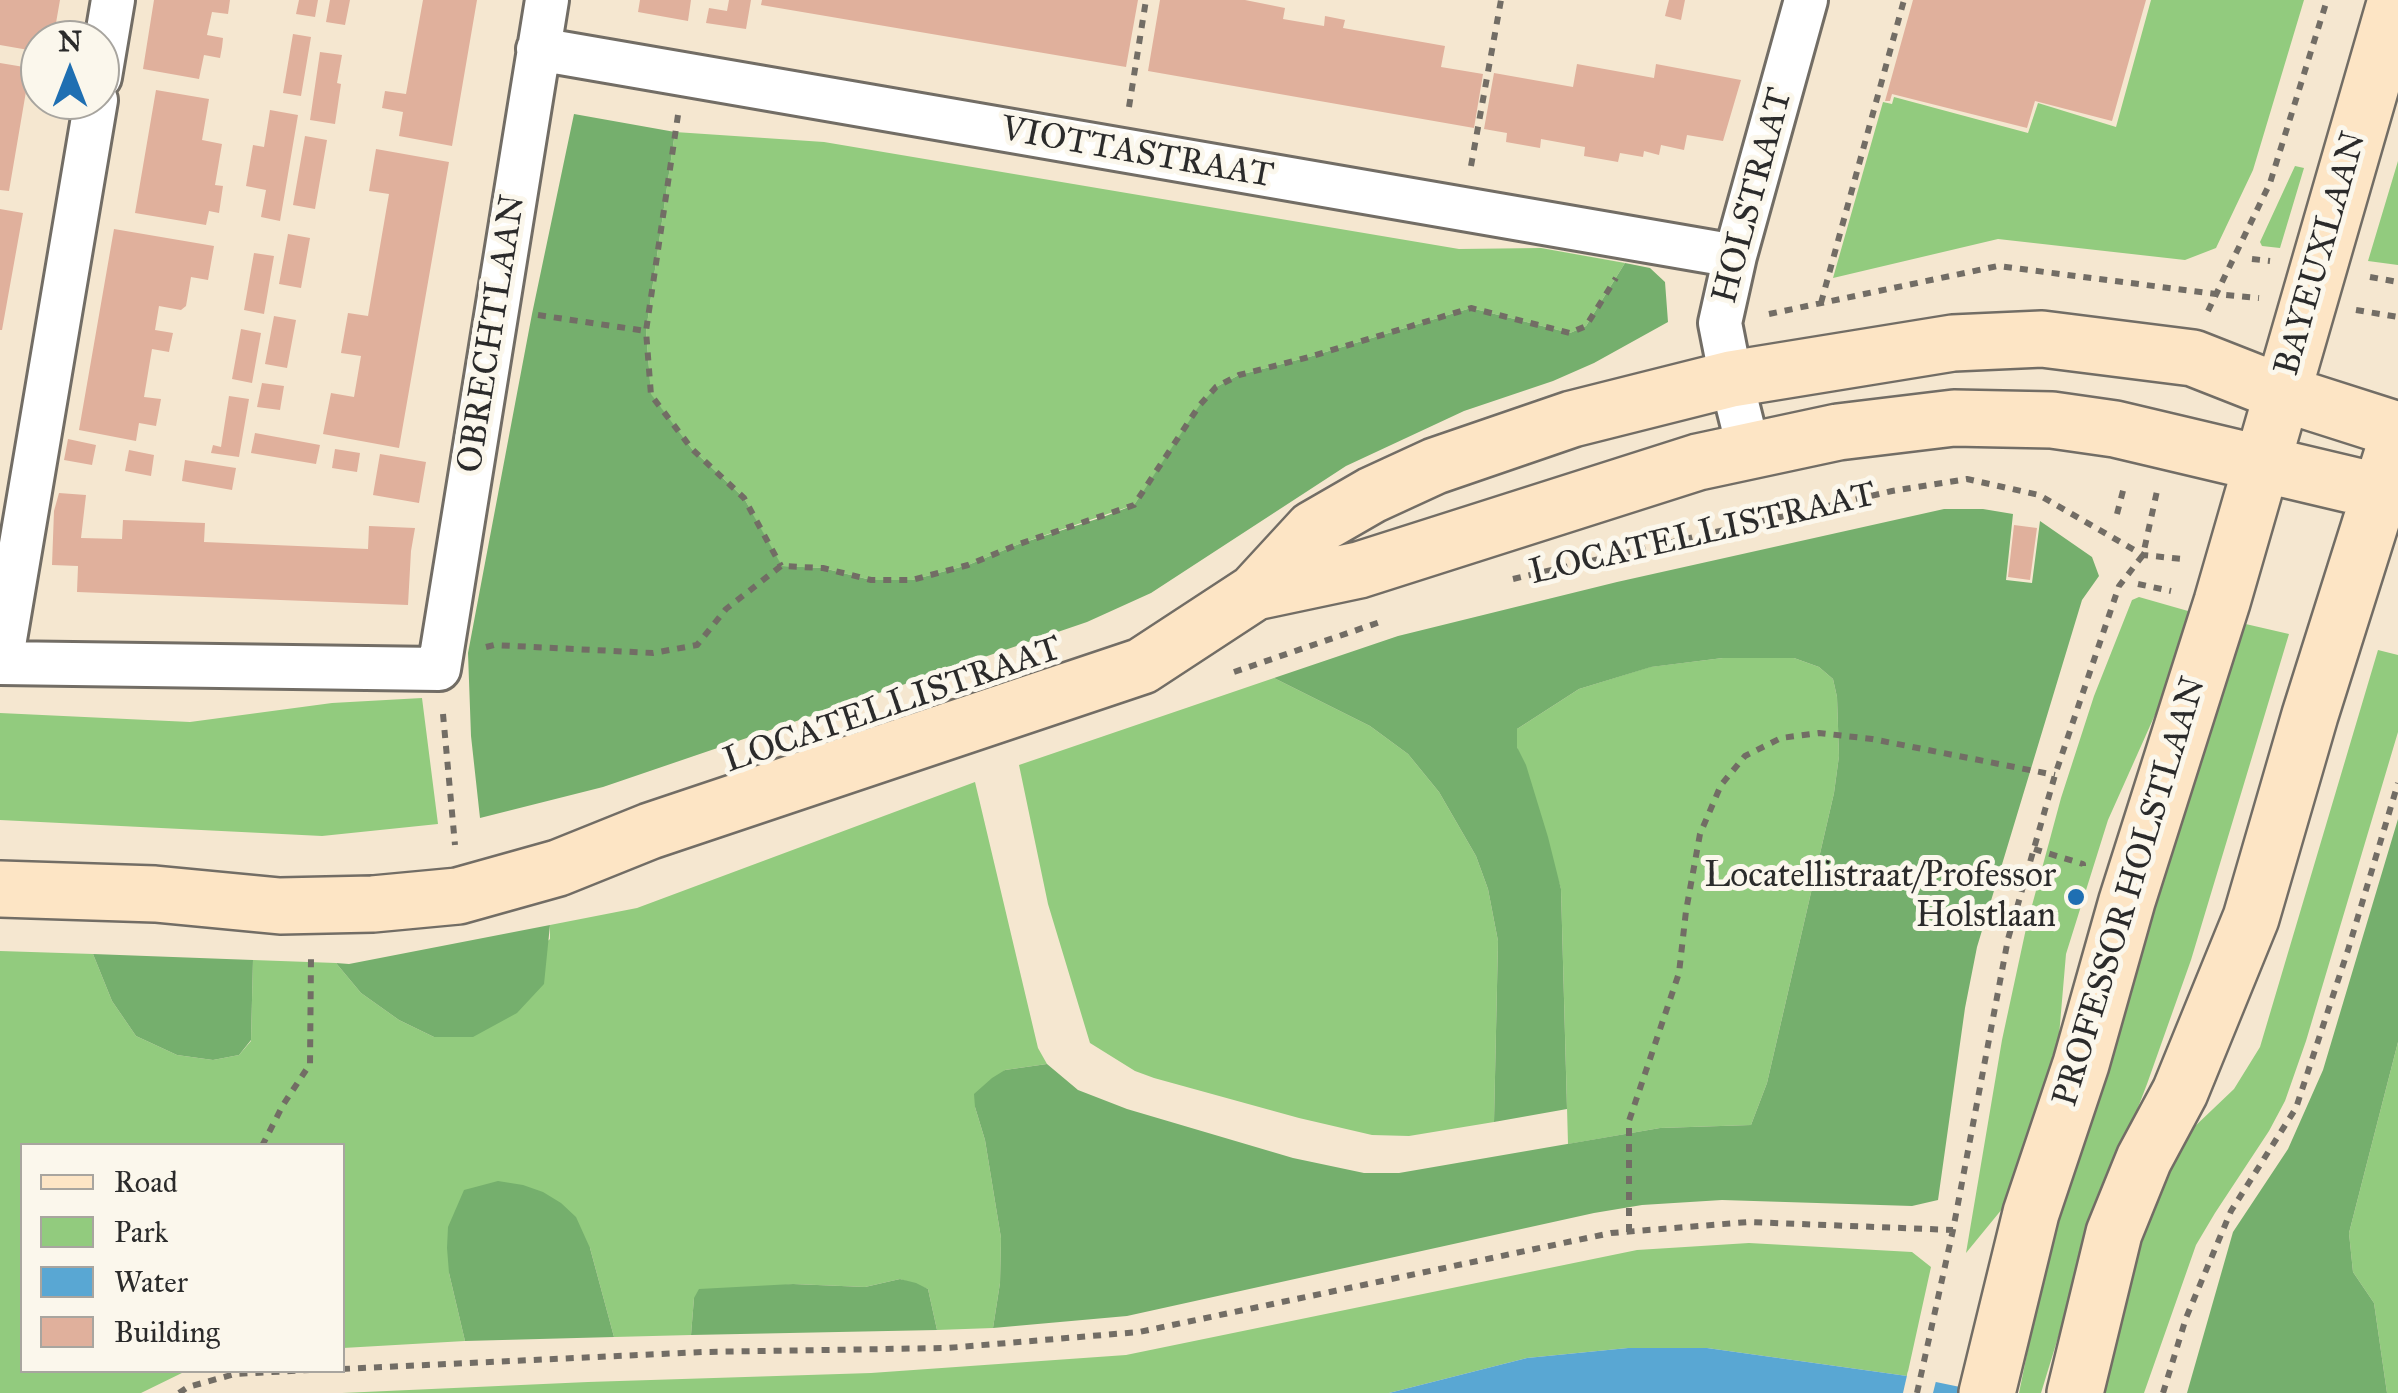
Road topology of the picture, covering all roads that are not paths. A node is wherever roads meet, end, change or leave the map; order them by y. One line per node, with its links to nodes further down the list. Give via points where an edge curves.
1 (547, 0): 4 (street, OBRECHTLAAN)
2 (1806, 0): 6 (street, HOLSTRAAT)
3 (2396, 0): 8 (main road, BAYEUXLAAN)
4 (538, 49): 6 (street, VIOTTASTRAAT); 15 (street, OBRECHTLAAN, via 438,668)
5 (93, 120): 15 (street)
6 (1736, 256): 7 (street, HOLSTRAAT, via 1720,323)
7 (1731, 379): 8 (main road, LOCATELLISTRAAT, via 1954,343 2042,339 2193,358); 11 (street, HOLSTRAAT); 14 (main road, LOCATELLISTRAAT, via 1572,419 1372,494 1313,529)
8 (2282, 393): 9 (main road, LOCATELLISTRAAT); 12 (main road, PROFESSOR HOLSTLAAN)
9 (2398, 430)
10 (2398, 437): 13 (main road)
11 (1749, 451): 12 (main road, LOCATELLISTRAAT, via 1954,418 2052,420); 14 (main road, LOCATELLISTRAAT, via 1359,570)
12 (2262, 465): 13 (main road, LOCATELLISTRAAT); 17 (main road, PROFESSOR HOLSTLAAN, via 2032,1213)
13 (2388, 494): 18 (main road, via 2310,716 2252,918 2114,1233)
14 (1255, 592): 16 (main road, LOCATELLISTRAAT, via 1142,666 650,830 558,868 458,896 280,906)
15 (0, 663)
16 (0, 889)
17 (1987, 1393)
18 (2075, 1393)

